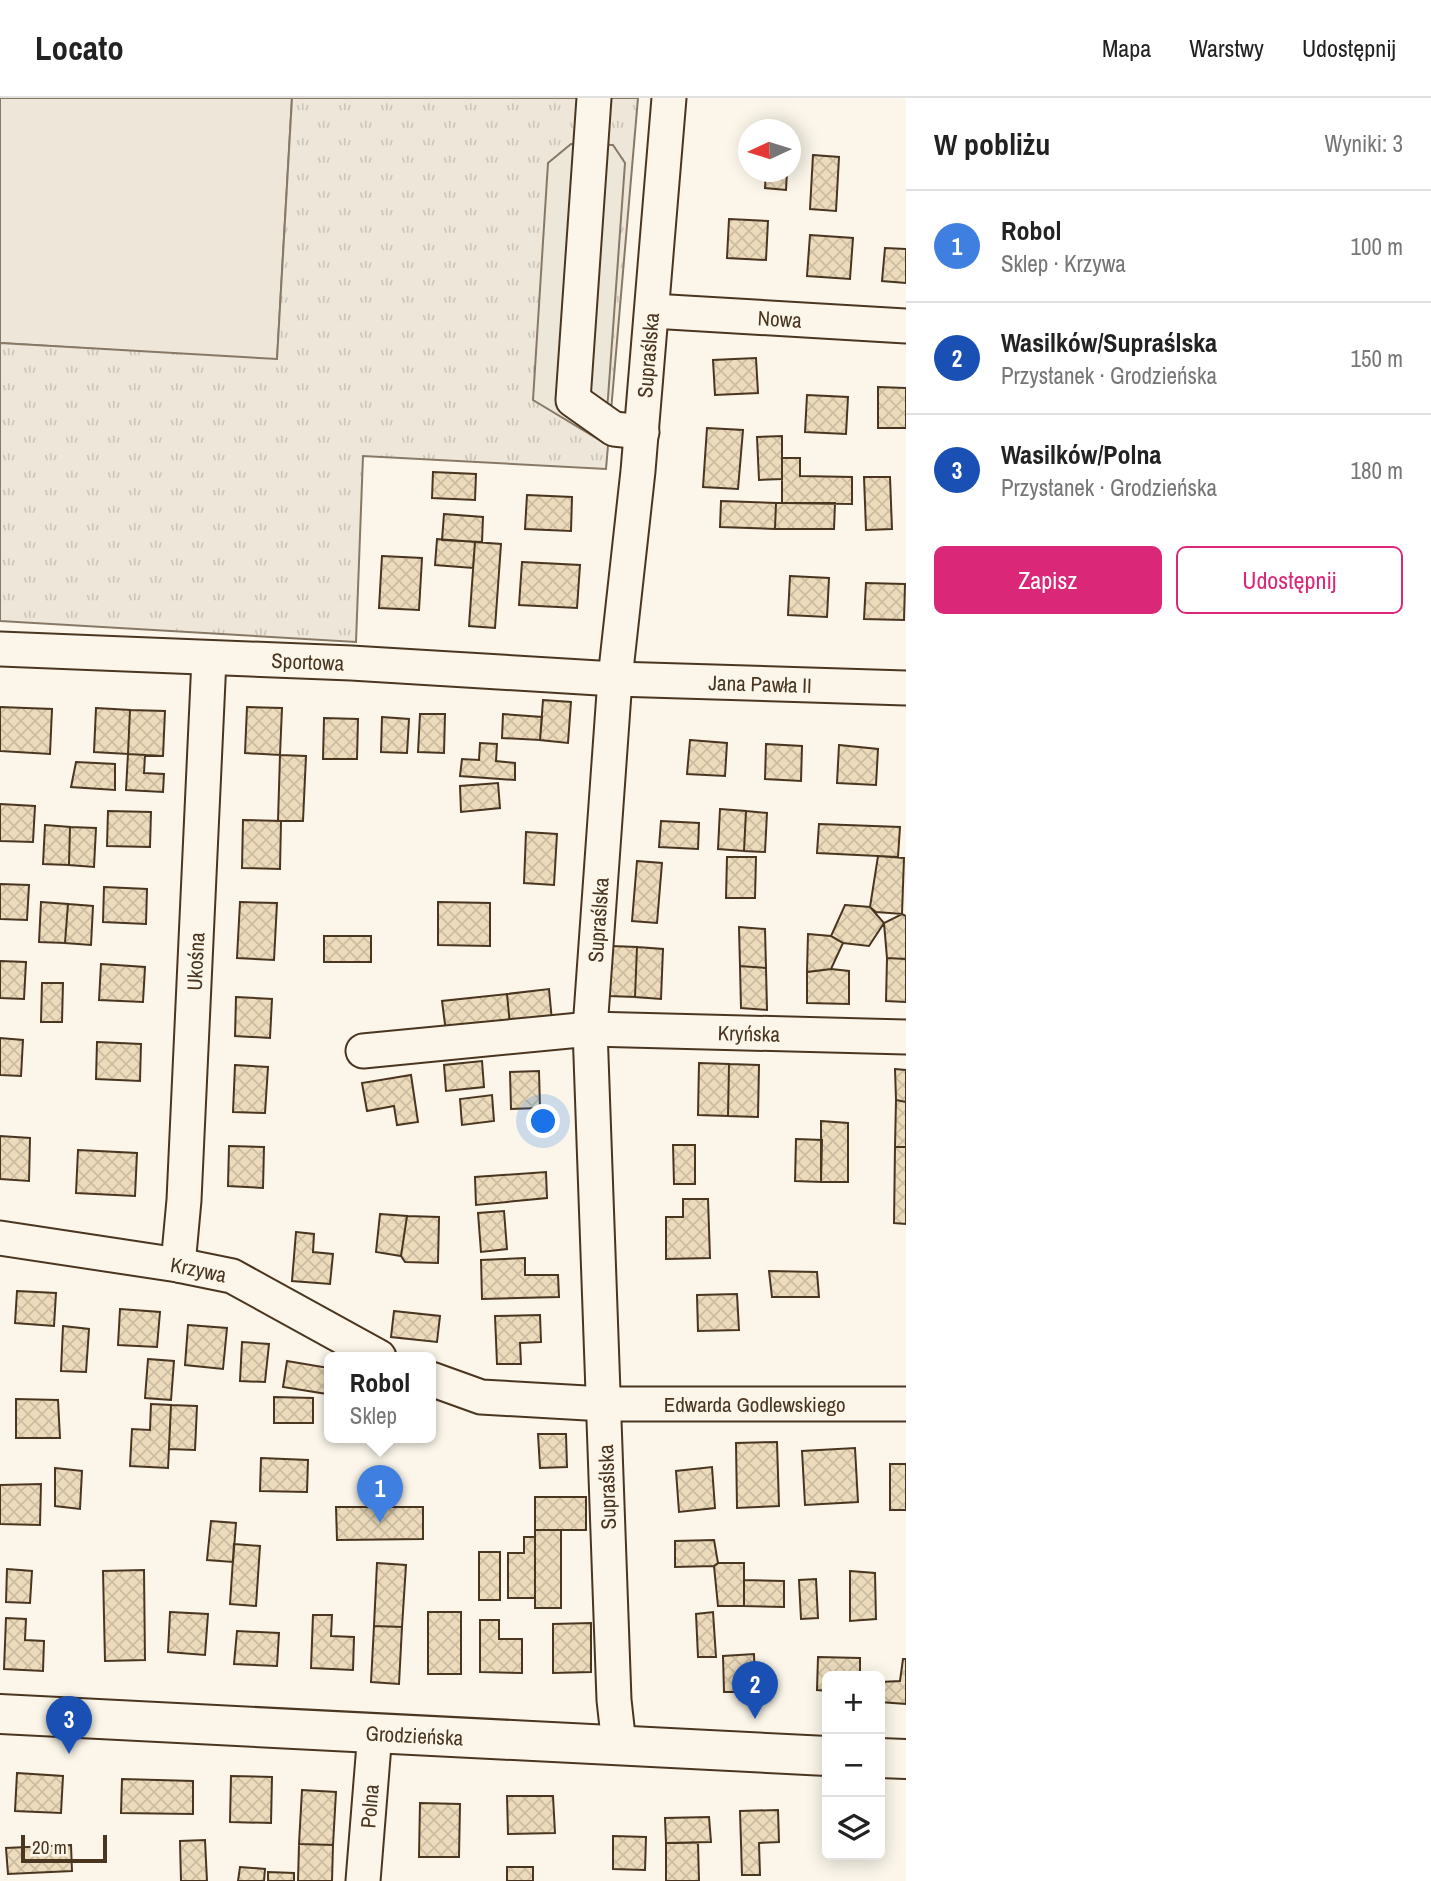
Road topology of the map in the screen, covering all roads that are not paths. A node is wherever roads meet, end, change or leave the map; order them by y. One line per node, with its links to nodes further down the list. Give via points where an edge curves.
1 (594, 98): 5 (street, via 573,400 614,429)
2 (669, 98): 3 (street, Supraślska)
3 (652, 311): 4 (street, Nowa); 5 (street, Supraślska)
4 (906, 326)
5 (642, 432): 8 (street, Supraślska)
6 (0, 649): 7 (street, Sportowa)
7 (209, 659): 8 (street, Sportowa); 14 (street, Ukośna)
8 (615, 678): 9 (street, Jana Pawła II); 10 (street, Supraślska)
9 (906, 688)
10 (590, 1029): 11 (street, Kryńska); 12 (street, Kryńska); 17 (street, Supraślska)
11 (906, 1037)
12 (363, 1051)
13 (0, 1238): 14 (street, Krzywa)
14 (178, 1265): 15 (street, Krzywa, via 232,1276)
15 (370, 1352)
16 (436, 1381): 17 (street, via 481,1397)
17 (604, 1404): 18 (street, Edwarda Godlewskiego); 21 (street, Supraślska)
18 (906, 1404)
19 (0, 1714): 20 (main road, Grodzieńska)
20 (375, 1732): 21 (main road, Grodzieńska); 25 (street, Polna)
21 (619, 1745): 22 (main road, Grodzieńska)
22 (822, 1756)
23 (885, 1758): 24 (main road)
24 (906, 1759)
25 (363, 1881)

